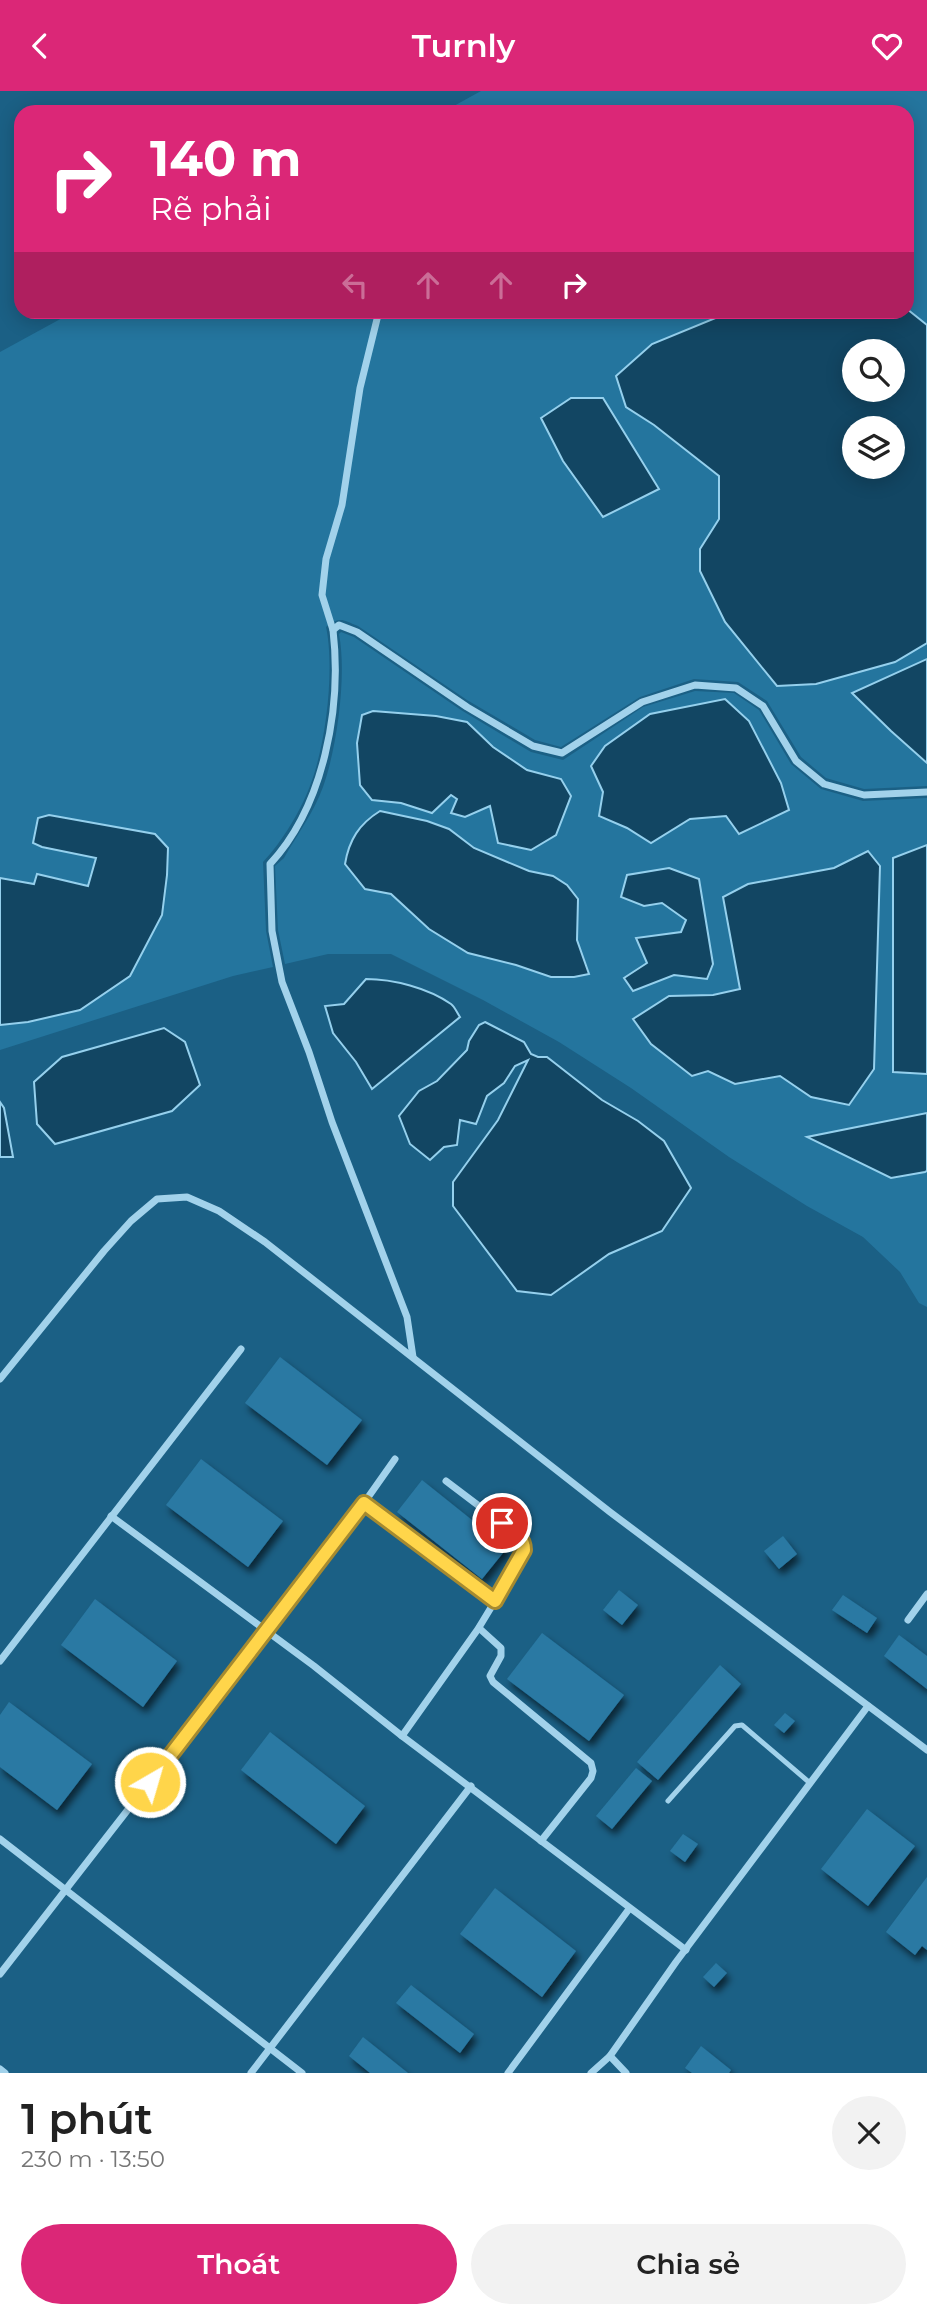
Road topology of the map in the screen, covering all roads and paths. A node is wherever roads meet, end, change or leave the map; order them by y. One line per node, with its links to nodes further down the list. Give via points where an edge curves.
1 (377, 319): 2 (street, via 360,388 342,505 326,559 322,595)
2 (333, 630): 3 (street, via 339,625 357,632 533,746 562,753 642,702 695,685 736,688 763,706 796,761 824,784 864,795); 5 (street, via 334,702 328,740 317,786 270,864 272,931 282,982 407,1317)
3 (927, 792)
4 (241, 1349): 10 (street)
5 (413, 1357): 6 (street, via 265,1242 219,1211 187,1197 157,1199 131,1221); 17 (street)
6 (0, 1380)
7 (395, 1459): 9 (street)
8 (446, 1481): 12 (street, via 524,1544)
9 (364, 1503): 12 (street); 15 (street)
10 (111, 1516): 15 (street); 16 (street)
11 (926, 1597): 13 (street)
12 (495, 1601): 14 (street)
13 (908, 1620)
14 (479, 1628): 18 (street); 24 (street, via 501,1648 490,1676 493,1682 591,1763 591,1778)
15 (267, 1631): 18 (street); 25 (street)
16 (0, 1661)
17 (867, 1706): 19 (street); 20 (street)
18 (402, 1736): 21 (street)
19 (927, 1750)
20 (810, 1783): 22 (lane, via 742,1725 735,1725); 27 (street)
21 (471, 1786): 24 (street); 29 (street)
22 (668, 1801)
23 (0, 1839): 25 (street)
24 (541, 1841): 26 (street)
25 (66, 1890): 28 (street); 29 (street)
26 (629, 1909): 27 (street); 35 (street)
27 (686, 1949): 30 (street)
28 (0, 1974)
29 (269, 2049): 33 (street); 34 (street)
30 (610, 2056): 36 (street); 37 (street)
31 (0, 2069): 32 (street)
32 (5, 2073)
33 (251, 2073)
34 (302, 2073)
35 (508, 2073)
36 (591, 2073)
37 (626, 2073)

